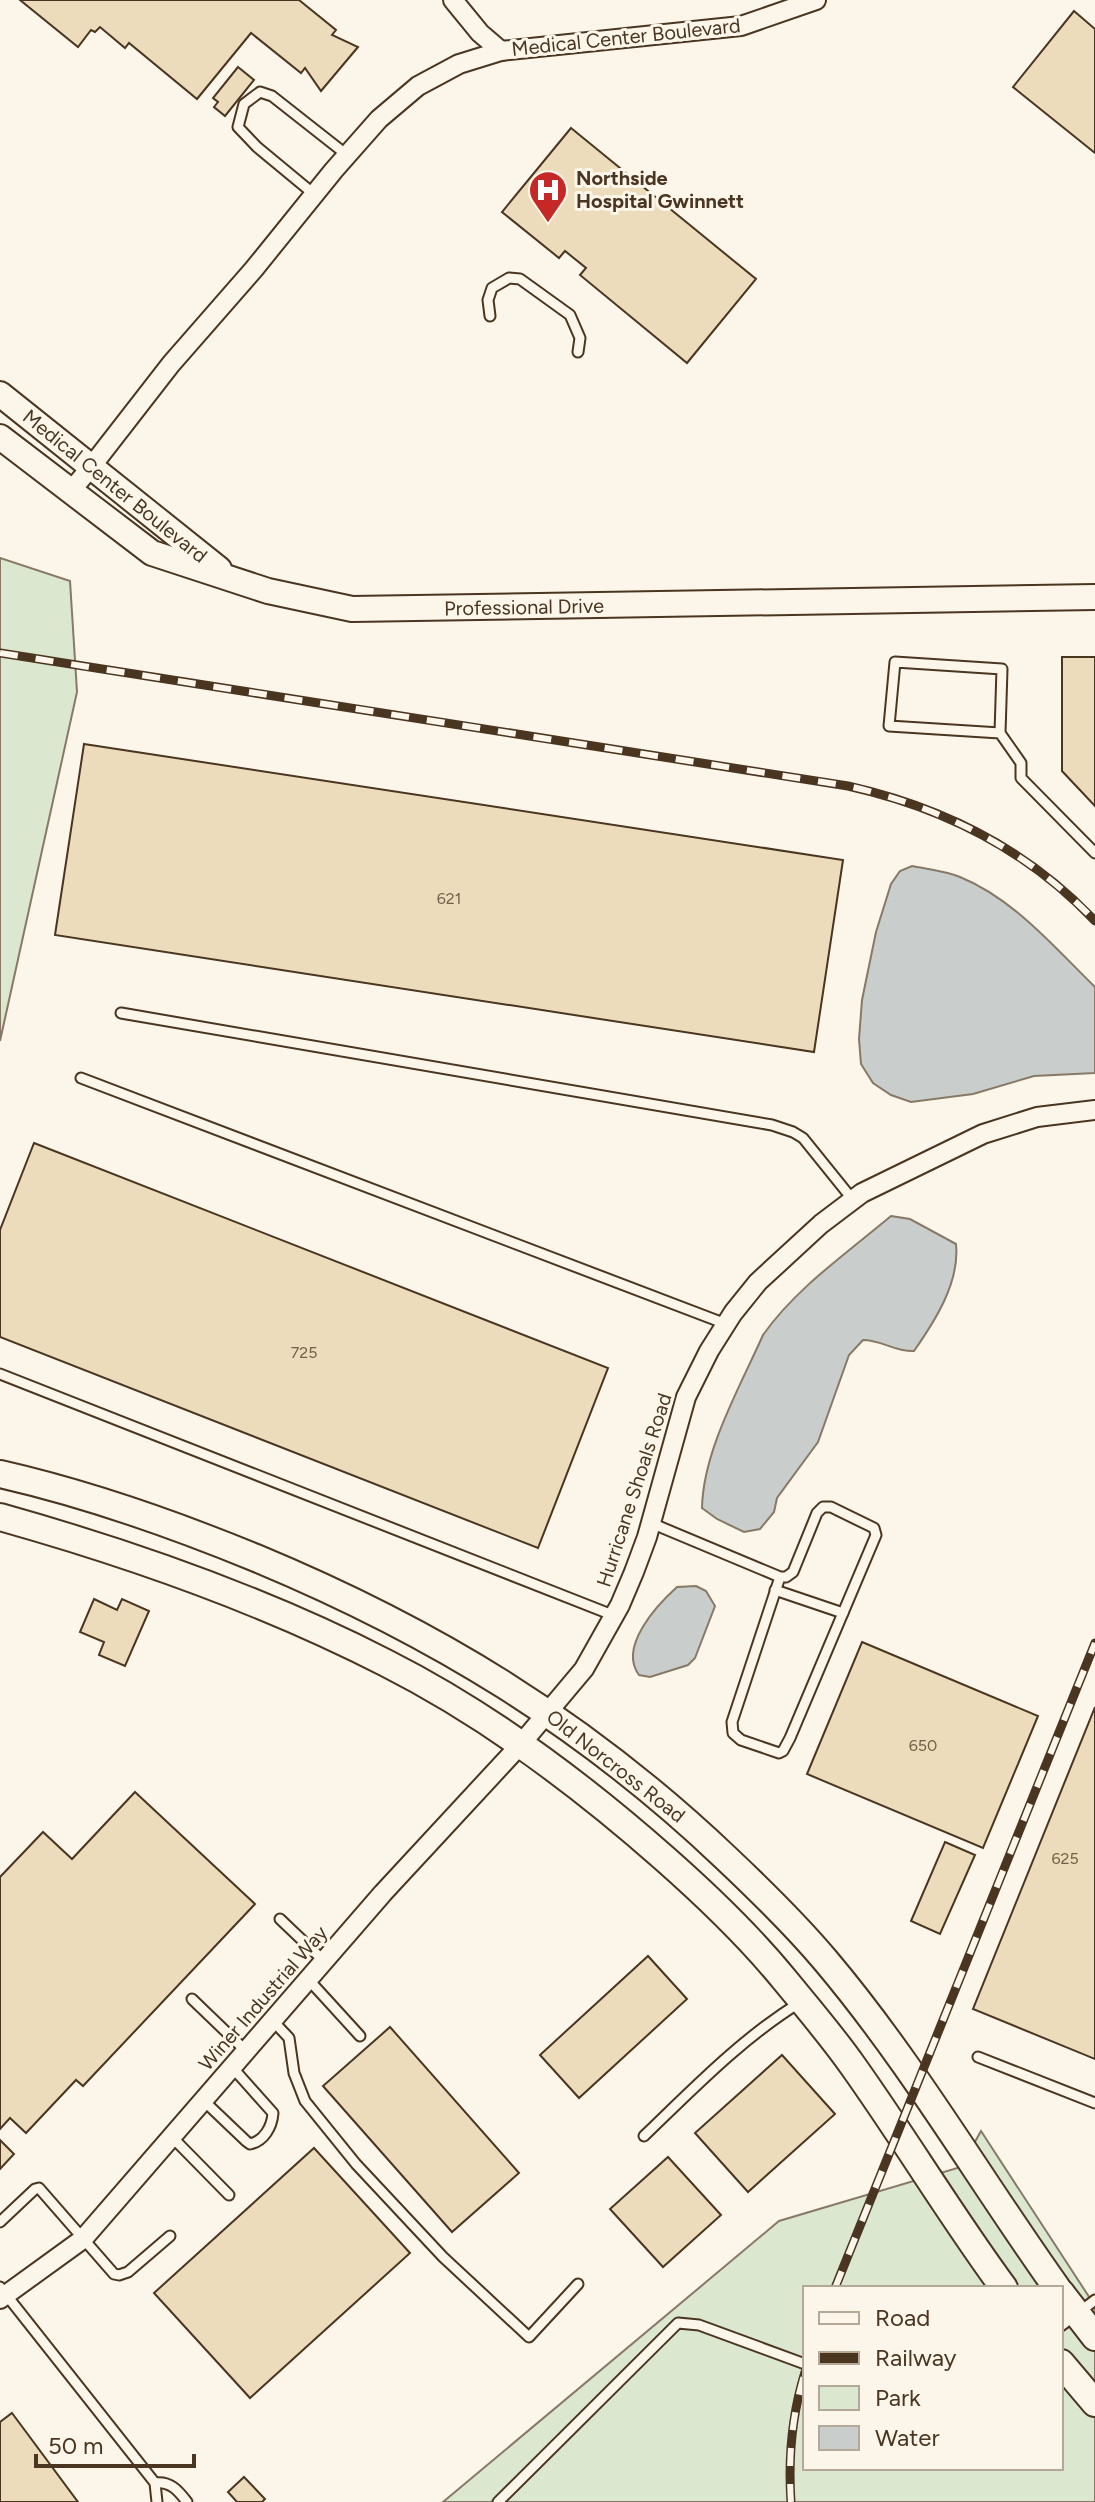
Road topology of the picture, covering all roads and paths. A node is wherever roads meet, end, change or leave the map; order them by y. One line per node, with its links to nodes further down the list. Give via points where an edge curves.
1 (453, 0): 3 (street, Medical Center Boulevard)
2 (816, 0): 3 (street, Medical Center Boulevard, via 741,26)
3 (501, 51): 4 (street, via 459,64 418,86)
4 (347, 155): 5 (street); 5 (lane, via 272,96 260,92 244,104 238,127)
5 (315, 195): 10 (street)
6 (490, 316): 7 (lane, via 492,288 509,278 520,279 570,315 580,338)
7 (578, 352)
8 (0, 394): 10 (street, Medical Center Boulevard)
9 (0, 437): 11 (street, Professional Drive)
10 (91, 467): 11 (street); 12 (street, Medical Center Boulevard)
11 (70, 492): 12 (street, Professional Drive, via 152,553)
12 (230, 578): 13 (street, Professional Drive, via 352,609)
13 (1095, 597)
14 (1000, 733): 14 (lane, via 889,726 895,662 1002,669); 15 (lane, via 1021,763 1021,778)
15 (1095, 853)
16 (121, 1013): 19 (lane, via 772,1125 803,1138)
17 (81, 1078): 20 (lane)
18 (1095, 1110): 19 (street, Hurricane Shoals Road, via 1037,1117 983,1134)
19 (853, 1200): 20 (street, Hurricane Shoals Road, via 758,1282)
20 (726, 1324): 24 (street, Hurricane Shoals Road, via 686,1397)
21 (0, 1374): 28 (lane)
22 (0, 1474): 29 (main road, Old Norcross Road, via 126,1509 292,1573 374,1610)
23 (0, 1517): 30 (main road, Old Norcross Road, via 97,1544 325,1634 387,1663)
24 (651, 1523): 25 (lane); 28 (street, Hurricane Shoals Road)
25 (780, 1577): 26 (lane); 27 (lane, via 793,1572 823,1507 869,1523 876,1535)
26 (775, 1590): 27 (lane); 27 (lane, via 732,1722 733,1733 741,1740 779,1753)
27 (843, 1613)
28 (615, 1616): 29 (street, Hurricane Shoals Road, via 584,1669)
29 (549, 1713): 30 (street, Winer Industrial Way); 51 (main road, Old Norcross Road, via 679,1813 826,1960)
30 (521, 1744): 32 (street, Winer Industrial Way); 35 (main road, Old Norcross Road, via 618,1817 690,1882)
31 (280, 1919): 32 (lane)
32 (324, 1961): 33 (street, Winer Industrial Way)
33 (308, 1979): 36 (street, Winer Industrial Way); 37 (lane)
34 (192, 1999): 38 (lane)
35 (802, 2002): 43 (lane, via 745,2043); 50 (main road, Old Norcross Road, via 851,2062)
36 (273, 2021): 38 (street, Winer Industrial Way); 49 (lane, via 289,2038 305,2101 356,2164 443,2257 529,2337)
37 (360, 2036)
38 (246, 2051): 40 (street, Winer Industrial Way)
39 (978, 2057): 42 (lane)
40 (232, 2067): 41 (street, Winer Industrial Way); 41 (lane, via 273,2113 261,2139 250,2144)
41 (203, 2100): 44 (street, Winer Industrial Way)
42 (1095, 2103)
43 (644, 2136)
44 (172, 2137): 45 (lane); 48 (street, Winer Industrial Way)
45 (229, 2195)
46 (0, 2222): 48 (lane, via 39,2188)
47 (170, 2236): 48 (lane, via 119,2275)
48 (83, 2239): 52 (street, Winer Industrial Way)
49 (578, 2284)
50 (1003, 2286)
51 (1056, 2286)
52 (2, 2293): 59 (lane)
53 (1063, 2295): 54 (main road)
54 (1078, 2314): 55 (main road)
55 (1095, 2337)
56 (803, 2363): 62 (lane, via 699,2325 678,2323)
57 (1063, 2365): 58 (main road)
58 (1095, 2403)
59 (155, 2483): 60 (lane); 61 (lane, via 173,2486)
60 (157, 2502)
61 (187, 2502)
62 (498, 2502)

